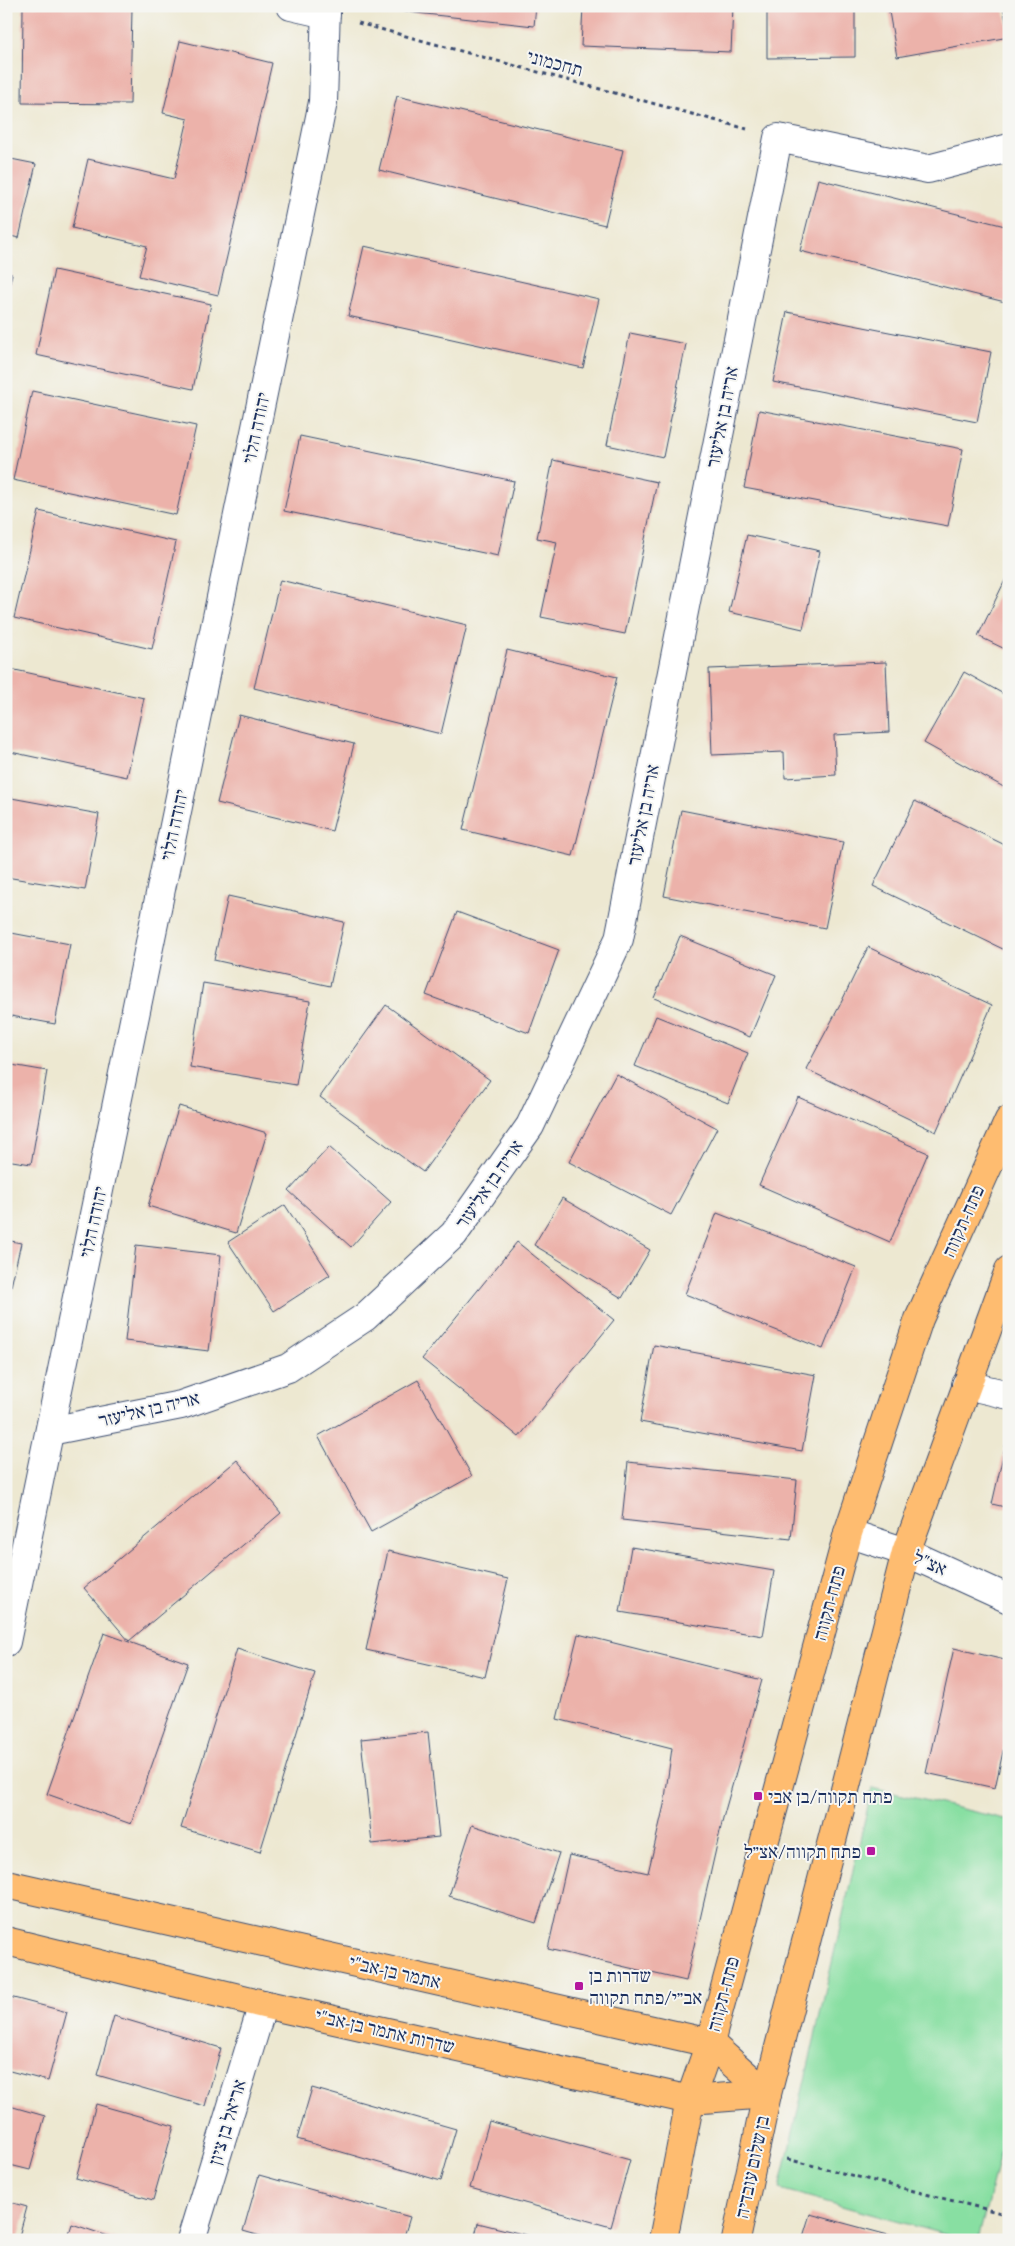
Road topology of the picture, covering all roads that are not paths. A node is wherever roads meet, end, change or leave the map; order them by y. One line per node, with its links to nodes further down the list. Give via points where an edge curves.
1 (291, 6): 2 (street)
2 (326, 10): 8 (street, יהודה הלוי, via 323,102)
3 (1009, 148): 8 (street, אריה בן אליעזר, via 928,169 778,138 619,939 530,1126 454,1234 365,1317 288,1368 181,1405)
4 (1009, 1120): 9 (main road, פתח-תקווה, via 919,1319)
5 (1009, 1270): 6 (main road)
6 (966, 1385): 7 (street); 10 (main road)
7 (1009, 1395)
8 (50, 1431): 12 (street, יהודה הלוי)
9 (848, 1533): 10 (street, אצ"ל); 16 (main road, פתח-תקווה)
10 (906, 1552): 11 (street, אצ"ל); 17 (main road)
11 (1009, 1599)
12 (6, 1642)
13 (6, 1884): 16 (main road, אתמר בן-אב"י)
14 (6, 1941): 15 (main road, שדרות אתמר בן-אב"י)
15 (263, 2004): 18 (main road, שדרות אתמר בן-אב"י); 19 (street, אריאל בן ציון)
16 (710, 2043): 17 (main road, אתמר בן-אב"י); 18 (main road, פתח-תקווה)
17 (767, 2094): 18 (main road, שדרות אתמר בן-אב"י); 21 (main road, בן שלום עובדיה)
18 (690, 2100): 20 (main road)
19 (191, 2240)
20 (663, 2240)
21 (736, 2240)

